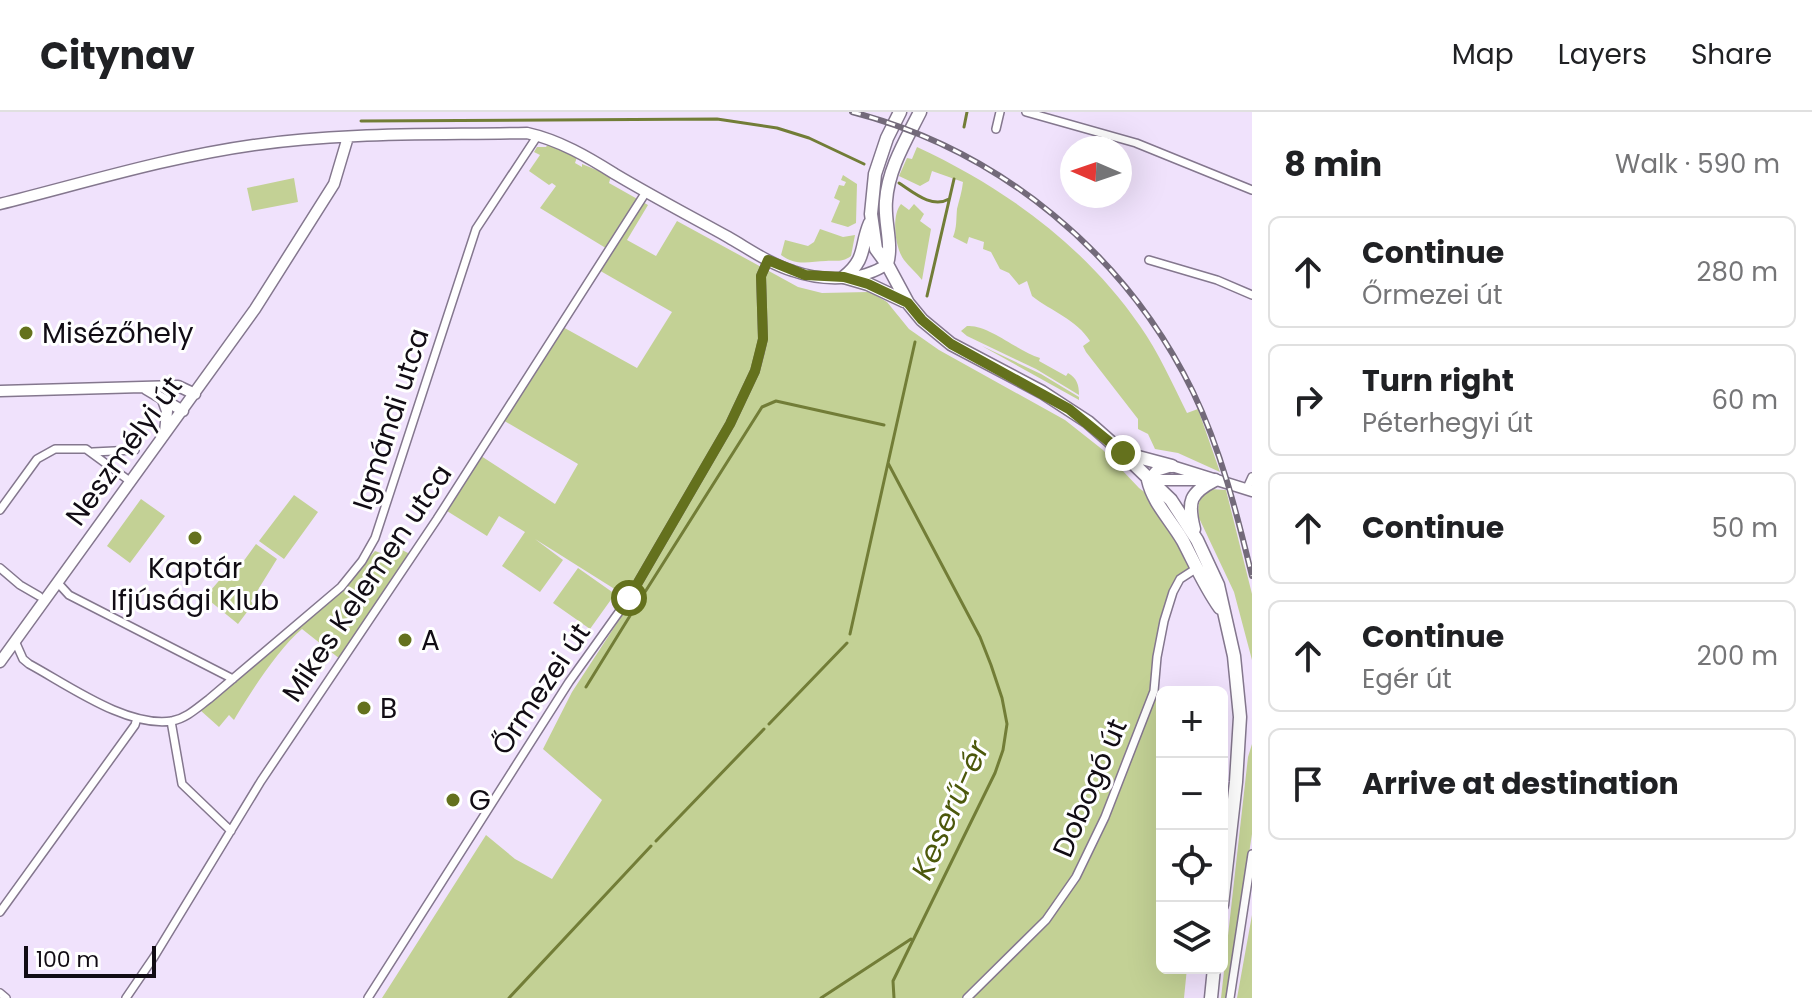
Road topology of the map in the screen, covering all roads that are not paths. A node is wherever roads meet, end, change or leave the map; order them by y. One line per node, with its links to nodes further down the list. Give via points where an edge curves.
1 (900, 112): 11 (main road, via 875,174)
2 (920, 112): 14 (main road, via 887,187)
3 (1000, 112): 5 (street)
4 (1026, 112): 8 (street, via 1136,143)
5 (996, 129)
6 (538, 135): 7 (street); 9 (street); 43 (street, Igmándi utca, via 476,229 375,538 341,587)
7 (348, 137): 10 (street, via 205,153); 20 (street, Neszmélyi út, via 334,184)
8 (1252, 190)
9 (646, 192): 12 (street); 47 (street, Mikes Kelemen utca)
10 (0, 204)
11 (871, 220): 14 (main road, via 876,249); 15 (main road, via 863,256)
12 (768, 260): 15 (street, via 805,275); 55 (street, Őrmezei út, via 761,276 760,352 730,424 629,598 569,682)
13 (1149, 260): 16 (street)
14 (887, 264): 15 (street); 17 (main road)
15 (844, 277): 17 (main road)
16 (1252, 295)
17 (908, 303): 26 (main road, via 951,344 1069,409)
18 (144, 388): 19 (street); 20 (street, via 178,386); 21 (street)
19 (0, 391)
20 (195, 394): 22 (street, Neszmélyi út)
21 (163, 400): 22 (street); 23 (street)
22 (183, 411): 23 (street, Neszmélyi út)
23 (165, 435): 31 (street, Neszmélyi út)
24 (135, 450): 25 (street)
25 (91, 452): 31 (street); 33 (street, via 55,449 44,454)
26 (1123, 453): 27 (main road); 29 (main road)
27 (1172, 466): 29 (street); 30 (street)
28 (1252, 477): 32 (street)
29 (1148, 480): 30 (street); 34 (main road, via 1166,492); 36 (main road)
30 (1215, 480): 32 (street); 34 (main road, via 1191,501)
31 (131, 482): 37 (street, Neszmélyi út)
32 (1250, 490)
33 (0, 510)
34 (1197, 540): 39 (main road, via 1218,585)
35 (0, 568): 38 (street)
36 (1197, 568): 39 (main road); 56 (street, Dobogó út, via 1180,579 1173,592 1154,691 1076,877 1046,920)
37 (58, 583): 40 (street, Neszmélyi út); 43 (street, via 69,595)
38 (39, 596)
39 (1222, 611): 46 (main road)
40 (15, 641): 41 (street); 42 (street, Neszmélyi út)
41 (23, 659): 42 (street); 44 (street)
42 (2, 660)
43 (233, 679): 45 (street, Igmándi utca, via 187,715)
44 (137, 718): 45 (street); 50 (street)
45 (171, 721): 47 (street, via 182,784)
46 (1245, 734): 49 (main road)
47 (231, 831): 54 (street, Mikes Kelemen utca)
48 (1252, 854): 58 (street)
49 (1222, 902)
50 (0, 912)
51 (1213, 974): 57 (main road)
52 (0, 993): 53 (street)
53 (6, 998)
54 (126, 998)
55 (368, 998)
56 (967, 998)
57 (1211, 998)
58 (1230, 998)

